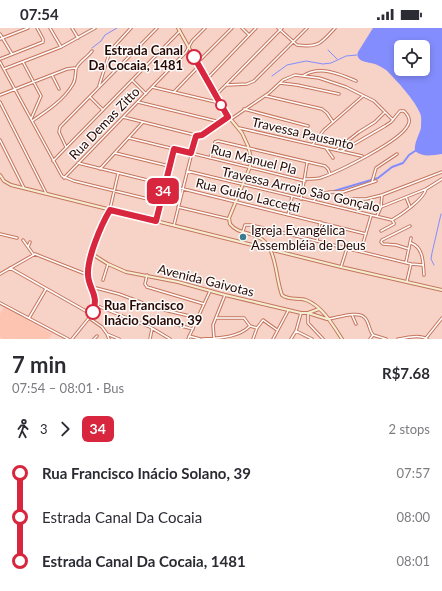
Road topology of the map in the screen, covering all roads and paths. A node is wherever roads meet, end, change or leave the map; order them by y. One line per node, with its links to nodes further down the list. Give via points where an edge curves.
1 (28, 28): 19 (street)
2 (37, 28): 26 (street, via 42,42)
3 (50, 28): 23 (street)
4 (72, 28): 20 (street)
5 (95, 28): 20 (street)
6 (131, 28): 42 (street, via 110,51)
7 (157, 28): 42 (street)
8 (178, 28): 16 (street)
9 (205, 28): 24 (street, Rua Demas Zitto)
10 (232, 28): 30 (street)
11 (242, 28): 18 (street)
12 (256, 28): 18 (street)
13 (307, 28): 22 (street)
14 (335, 28): 22 (street, via 320,44 297,45)
15 (280, 29): 22 (street); 41 (street)
16 (180, 31): 24 (street); 37 (street)
17 (0, 34): 19 (street)
18 (250, 35): 36 (street)
19 (3, 38): 21 (street); 26 (street)
20 (78, 38): 23 (street)
21 (0, 39)
22 (293, 42): 41 (street, via 254,81)
23 (61, 47): 29 (street)
24 (189, 47): 30 (street); 43 (street, Rua Demas Zitto)
25 (92, 51): 33 (street)
26 (12, 54): 27 (street)
27 (0, 59)
28 (0, 62): 32 (street)
29 (22, 62): 32 (street); 39 (street)
30 (198, 62): 31 (street)
31 (199, 66): 36 (street); 46 (street)
32 (4, 69): 44 (street)
33 (76, 69): 34 (street, via 71,68); 65 (street, via 76,78 69,90 52,107)
34 (52, 75): 39 (street); 45 (street)
35 (303, 76): 38 (street, via 326,71); 40 (street, via 291,76); 52 (street, via 335,82)
36 (206, 79): 50 (street)
37 (132, 80): 47 (street); 57 (street)
38 (356, 81)
39 (33, 82): 44 (street); 62 (street, via 41,97)
40 (279, 83): 48 (street); 51 (street)
41 (227, 85): 50 (street)
42 (99, 87): 53 (street)
43 (152, 87): 46 (street); 47 (street, Rua Demas Zitto)
44 (15, 89): 49 (street); 62 (street)
45 (59, 89)
46 (174, 92): 56 (street)
47 (146, 94): 55 (street, Rua Demas Zitto)
48 (339, 94)
49 (0, 96)
50 (216, 96): 56 (street)
51 (265, 96): 58 (street); 68 (street, via 322,110)
52 (363, 96): 59 (street, via 374,101); 68 (street)
53 (90, 97): 57 (street); 75 (street, via 59,129)
54 (0, 102): 109 (street)
55 (138, 102): 60 (street, Rua Demas Zitto); 67 (street)
56 (220, 103): 61 (street)
57 (103, 110): 75 (street)
58 (244, 110): 63 (street); 69 (street)
59 (385, 111): 64 (street); 79 (street, via 375,122)
60 (123, 117): 66 (street); 88 (street, Rua Demas Zitto)
61 (228, 117): 63 (street); 67 (street)
62 (30, 118): 65 (street)
63 (231, 119): 70 (street)
64 (393, 120): 80 (street); 84 (street, Rua Manuel Pla, via 399,112 404,112 409,121 405,130)
65 (32, 121): 87 (street)
66 (143, 122): 71 (street); 72 (street)
67 (220, 122): 71 (street, via 202,135)
68 (333, 122): 74 (street)
69 (308, 126)
70 (239, 128): 74 (street, Travessa Pausanto); 76 (street)
71 (196, 136): 82 (street)
72 (129, 138): 78 (street, Rua Manuel Pla); 81 (street)
73 (0, 140): 105 (street)
74 (313, 144): 77 (street, Travessa Pausanto)
75 (66, 147): 87 (street)
76 (249, 148): 85 (street, via 216,141); 89 (street); 91 (street)
77 (326, 148): 79 (street, Travessa Pausanto); 86 (street)
78 (174, 149): 82 (street, Rua Manuel Pla); 90 (street)
79 (336, 150): 80 (street, Travessa Pausanto)
80 (342, 151): 84 (street, Travessa Pausanto)
81 (114, 153): 90 (street); 92 (street)
82 (191, 153): 85 (street, Rua Manuel Pla); 93 (street)
83 (397, 154): 102 (street, via 376,168)
84 (363, 157): 96 (street, Rua Manuel Pla)
85 (210, 158): 91 (street, Rua Manuel Pla)
86 (333, 158)
87 (53, 161): 98 (street)
88 (78, 163): 92 (street, Rua Guido Laccetti); 98 (street, Rua Demas Zitto)
89 (307, 163): 96 (street, via 325,166); 100 (street)
90 (169, 166): 103 (street)
91 (250, 167): 100 (street, Rua Manuel Pla); 104 (street)
92 (100, 168): 95 (street, Rua Guido Laccetti)
93 (187, 171): 104 (street, Travessa Arroio São Gonçalo); 106 (street)
94 (442, 172): 110 (street)
95 (118, 174): 103 (street, Rua Guido Laccetti); 108 (street)
96 (330, 174): 100 (street, Rua Manuel Pla)
97 (0, 176): 105 (street, via 8,184)
98 (64, 178): 108 (street)
99 (442, 179): 107 (street)
100 (305, 180): 113 (street)
101 (376, 181): 102 (street)
102 (372, 182): 117 (street, via 343,192 317,196)
103 (164, 185): 106 (street, Rua Guido Laccetti); 115 (street)
104 (243, 185): 111 (street, Travessa Arroio São Gonçalo); 116 (street)
105 (24, 188): 109 (street)
106 (182, 189): 116 (street, Rua Guido Laccetti); 118 (street)
107 (426, 189): 112 (street); 120 (street)
108 (114, 191): 115 (street); 121 (street)
109 (46, 194): 121 (street)
110 (382, 195): 114 (street); 119 (street)
111 (292, 197): 113 (street, Travessa Arroio São Gonçalo); 122 (street)
112 (406, 197): 119 (street); 120 (street)
113 (301, 199): 117 (street, Travessa Arroio São Gonçalo)
114 (348, 200)
115 (160, 202): 127 (street)
116 (236, 202): 122 (street, Rua Guido Laccetti); 125 (street)
117 (314, 202): 123 (street, Travessa Arroio São Gonçalo)
118 (178, 207): 125 (street); 129 (street)
119 (381, 207): 124 (street)
120 (410, 207): 126 (street)
121 (110, 210): 127 (street); 147 (street)
122 (288, 215): 128 (street, Rua Guido Laccetti)
123 (371, 216): 124 (street, Travessa Arroio São Gonçalo); 134 (street)
124 (376, 217): 126 (street, Travessa Arroio São Gonçalo)
125 (229, 219): 132 (street, via 231,226)
126 (392, 220): 131 (street, Travessa Arroio São Gonçalo, via 394,224)
127 (156, 221): 129 (street)
128 (320, 222): 134 (street, Rua Guido Laccetti); 138 (street)
129 (174, 225): 143 (street)
130 (410, 226): 144 (street, via 381,242)
131 (381, 231)
132 (243, 233): 138 (street, via 244,226 247,225); 143 (street, via 263,239)
133 (0, 234): 135 (street)
134 (366, 234): 145 (street)
135 (18, 238)
136 (411, 238): 140 (street)
137 (22, 240): 141 (street)
138 (317, 241): 142 (street)
139 (30, 242): 141 (street)
140 (411, 243): 144 (street); 151 (street, via 420,251)
141 (28, 246): 146 (street)
142 (347, 248): 145 (street); 152 (street)
143 (270, 249): 152 (street); 168 (street, via 282,295 305,300)
144 (409, 249): 148 (street)
145 (361, 251): 148 (street)
146 (33, 254): 153 (street); 155 (street)
147 (92, 254): 149 (street, Avenida Gaivotas); 155 (street)
148 (406, 262): 150 (street)
149 (108, 264): 156 (street, Avenida Gaivotas, via 122,271); 158 (street)
150 (411, 264): 151 (street); 159 (street)
151 (423, 265): 157 (street)
152 (341, 267): 159 (street)
153 (10, 268): 154 (street); 161 (street)
154 (0, 274)
155 (88, 275): 160 (street)
156 (147, 275): 163 (street, Avenida Gaivotas); 166 (street, via 147,287)
157 (424, 275)
158 (103, 280)
159 (407, 283): 162 (street)
160 (92, 287): 167 (street); 175 (street, via 156,308)
161 (46, 288): 171 (street); 178 (street)
162 (442, 290)
163 (210, 291): 164 (street, Avenida Gaivotas); 166 (street)
164 (225, 295): 169 (street, Avenida Gaivotas); 176 (street)
165 (0, 303): 178 (street)
166 (204, 304): 175 (street)
167 (95, 305): 171 (street); 183 (street)
168 (319, 309): 172 (street); 179 (street)
169 (288, 310): 170 (street, Avenida Gaivotas); 186 (street)
170 (301, 312): 172 (street, Avenida Gaivotas); 187 (street)
171 (92, 314): 174 (street)
172 (308, 314): 179 (street, Avenida Gaivotas); 210 (street, via 308,323)
173 (352, 315): 179 (street); 181 (street); 189 (street, via 365,317)
174 (89, 318): 188 (street); 192 (street)
175 (198, 318): 185 (street)
176 (216, 318): 182 (street, via 243,317); 194 (street)
177 (442, 318): 196 (street)
178 (29, 319): 197 (street)
179 (328, 319): 211 (street)
180 (166, 322): 185 (street)
181 (356, 324)
182 (250, 326): 184 (street); 191 (street, via 243,332)
183 (152, 328): 202 (street); 203 (street)
184 (257, 328): 186 (street, via 262,320); 206 (street)
185 (193, 329): 193 (street)
186 (277, 330): 207 (street)
187 (296, 331): 208 (street); 209 (street)
188 (107, 334): 200 (street); 201 (street)
189 (373, 335): 212 (street); 213 (street)
190 (97, 336): 199 (street)
191 (229, 336): 194 (street); 205 (street)
192 (75, 338): 198 (street)
193 (189, 338): 204 (street)
194 (214, 338): 204 (street)
195 (421, 338): 196 (street); 215 (street)
196 (427, 338)
197 (68, 339)
198 (72, 339)
199 (94, 339)
200 (109, 339)
201 (119, 339)
202 (150, 339)
203 (170, 339)
204 (201, 339)
205 (230, 339)
206 (253, 339)
207 (273, 339)
208 (291, 339)
209 (312, 339)
210 (323, 339)
211 (342, 339)
212 (370, 339)
213 (381, 339): 214 (street)
214 (386, 339)
215 (398, 339)

